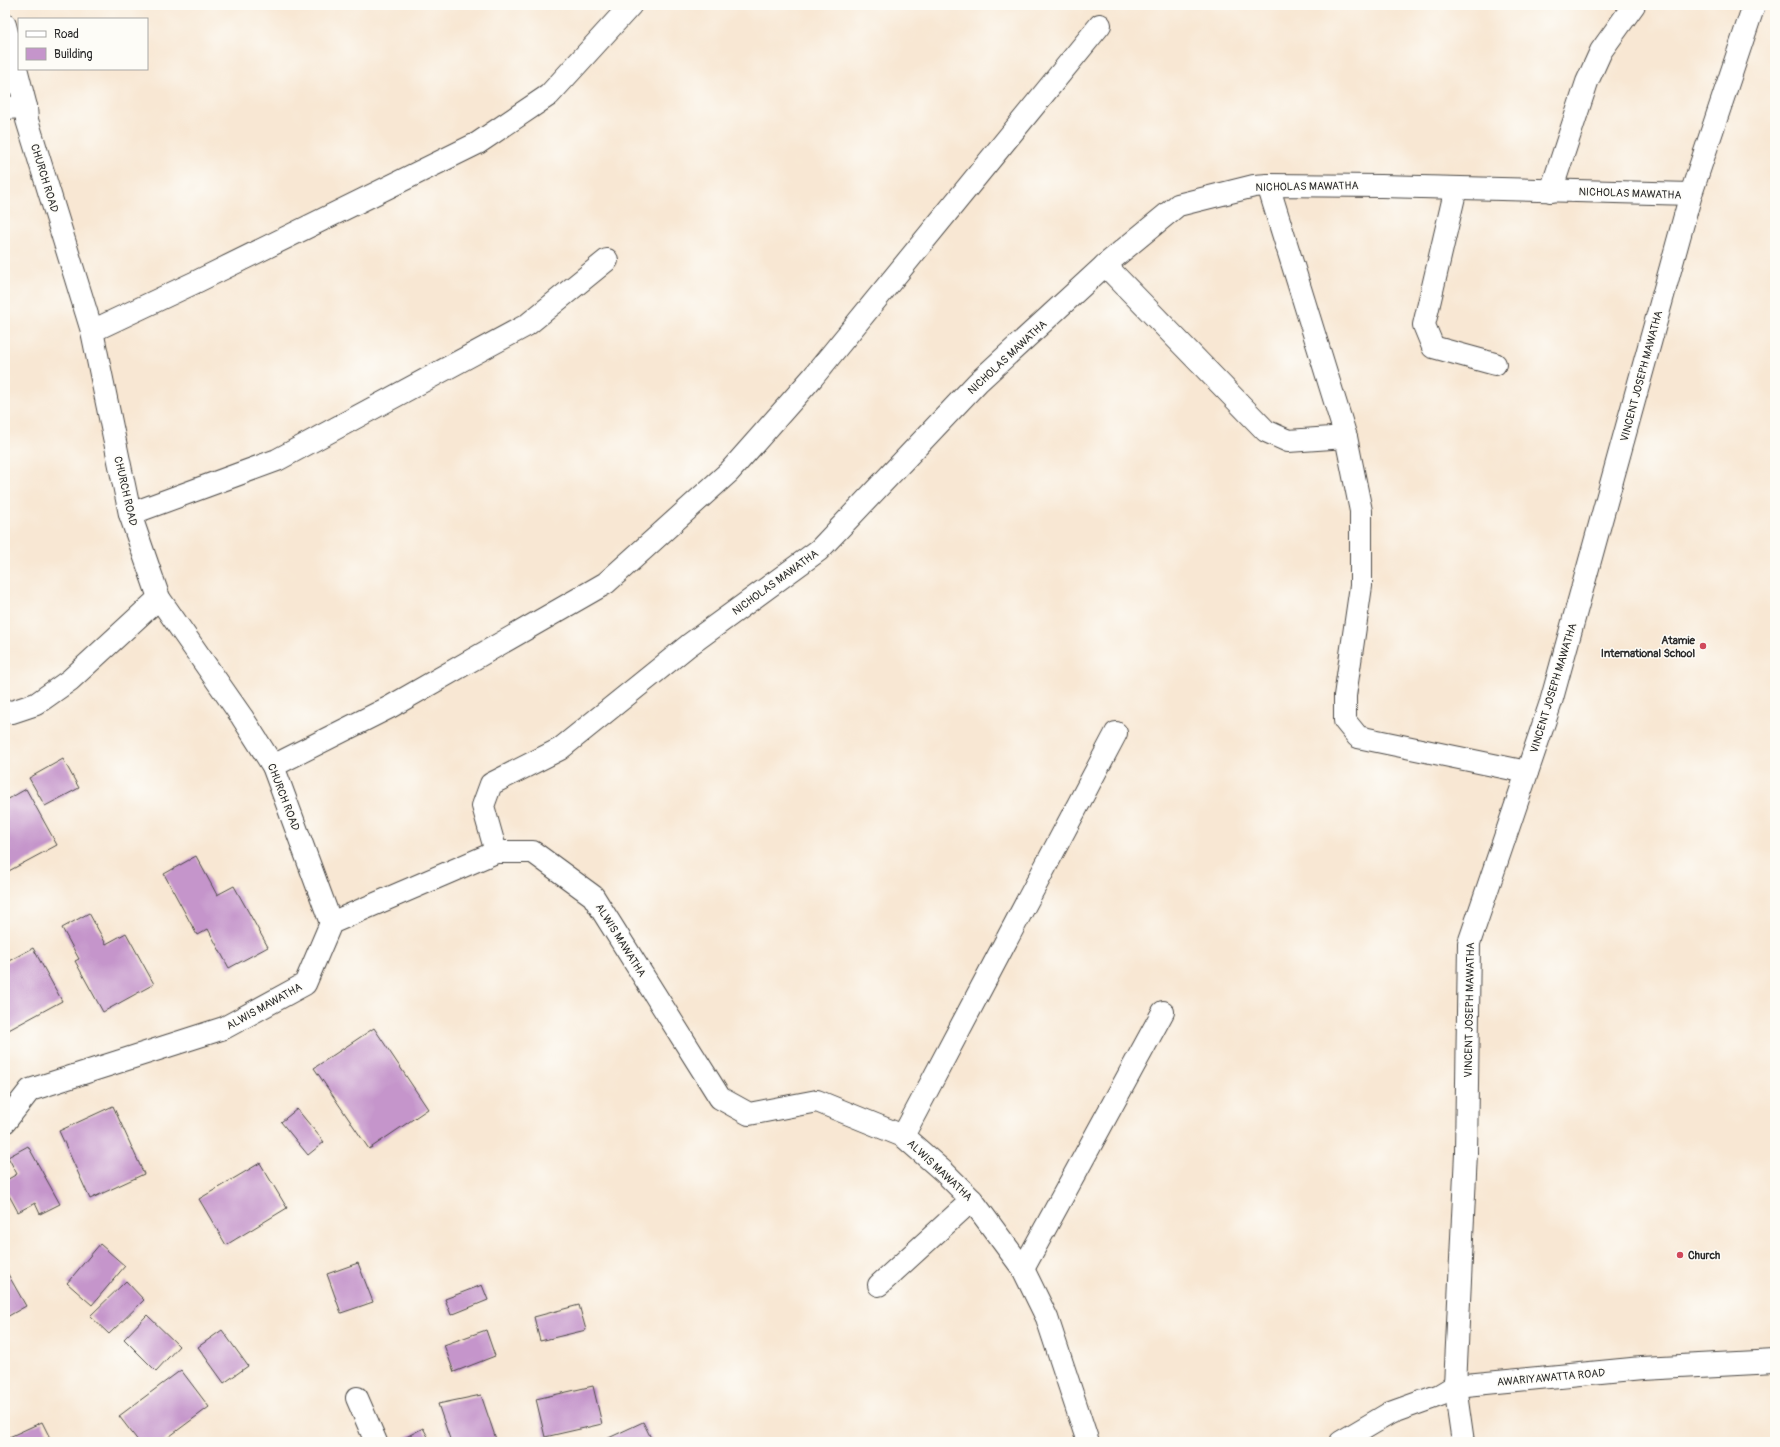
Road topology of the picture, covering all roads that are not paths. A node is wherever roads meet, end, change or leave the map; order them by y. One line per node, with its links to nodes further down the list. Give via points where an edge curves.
1 (631, 5): 13 (street, via 549,94 478,142 198,282)
2 (1634, 5): 9 (street, via 1601,51 1587,82)
3 (1754, 5): 10 (street, VINCENT JOSEPH MAWATHA)
4 (5, 25): 6 (street, CHURCH ROAD)
5 (1100, 25): 20 (street, via 813,377 729,472 606,583 390,707)
6 (16, 108): 13 (street, CHURCH ROAD, via 27,120)
7 (1268, 185): 8 (street, NICHOLAS MAWATHA); 12 (street, NICHOLAS MAWATHA, via 1254,186 1178,205); 15 (street)
8 (1456, 188): 9 (street, NICHOLAS MAWATHA); 14 (street, via 1424,325 1432,347)
9 (1551, 191): 10 (street, NICHOLAS MAWATHA)
10 (1692, 194): 21 (street, VINCENT JOSEPH MAWATHA, via 1553,695)
11 (607, 260): 16 (street, via 527,325 277,460)
12 (1105, 265): 15 (street, via 1266,431 1288,441); 22 (street, NICHOLAS MAWATHA, via 978,382 819,550 689,645 560,749 491,784 483,806)
13 (92, 331): 16 (street, CHURCH ROAD)
14 (1495, 364)
15 (1346, 437): 21 (street, via 1361,511 1361,586 1345,696 1345,721 1358,737)
16 (130, 514): 17 (street, CHURCH ROAD)
17 (159, 598): 18 (street, via 70,680 36,704 12,712); 20 (street, CHURCH ROAD)
18 (5, 711)
19 (1116, 732): 26 (street)
20 (273, 766): 23 (street, CHURCH ROAD)
21 (1527, 772): 31 (street, VINCENT JOSEPH MAWATHA, via 1468,943 1466,1153)
22 (496, 852): 23 (street, ALWIS MAWATHA); 26 (street, ALWIS MAWATHA, via 534,852 593,896 720,1098 749,1114 817,1101)
23 (331, 923): 25 (street, ALWIS MAWATHA, via 305,984 224,1028 30,1090)
24 (1162, 1012): 28 (street)
25 (5, 1122)
26 (903, 1136): 27 (street, ALWIS MAWATHA)
27 (972, 1200): 28 (street, ALWIS MAWATHA); 29 (street)
28 (1023, 1269): 34 (street, ALWIS MAWATHA, via 1047,1318)
29 (879, 1286)
30 (1775, 1361): 31 (street, AWARIYAWATTA ROAD, via 1642,1368)
31 (1455, 1386): 35 (street, AWARIYAWATTA ROAD, via 1440,1395 1390,1413); 36 (street, VINCENT JOSEPH MAWATHA)
32 (357, 1398): 33 (street)
33 (376, 1442)
34 (1088, 1442)
35 (1341, 1442)
36 (1463, 1442)

